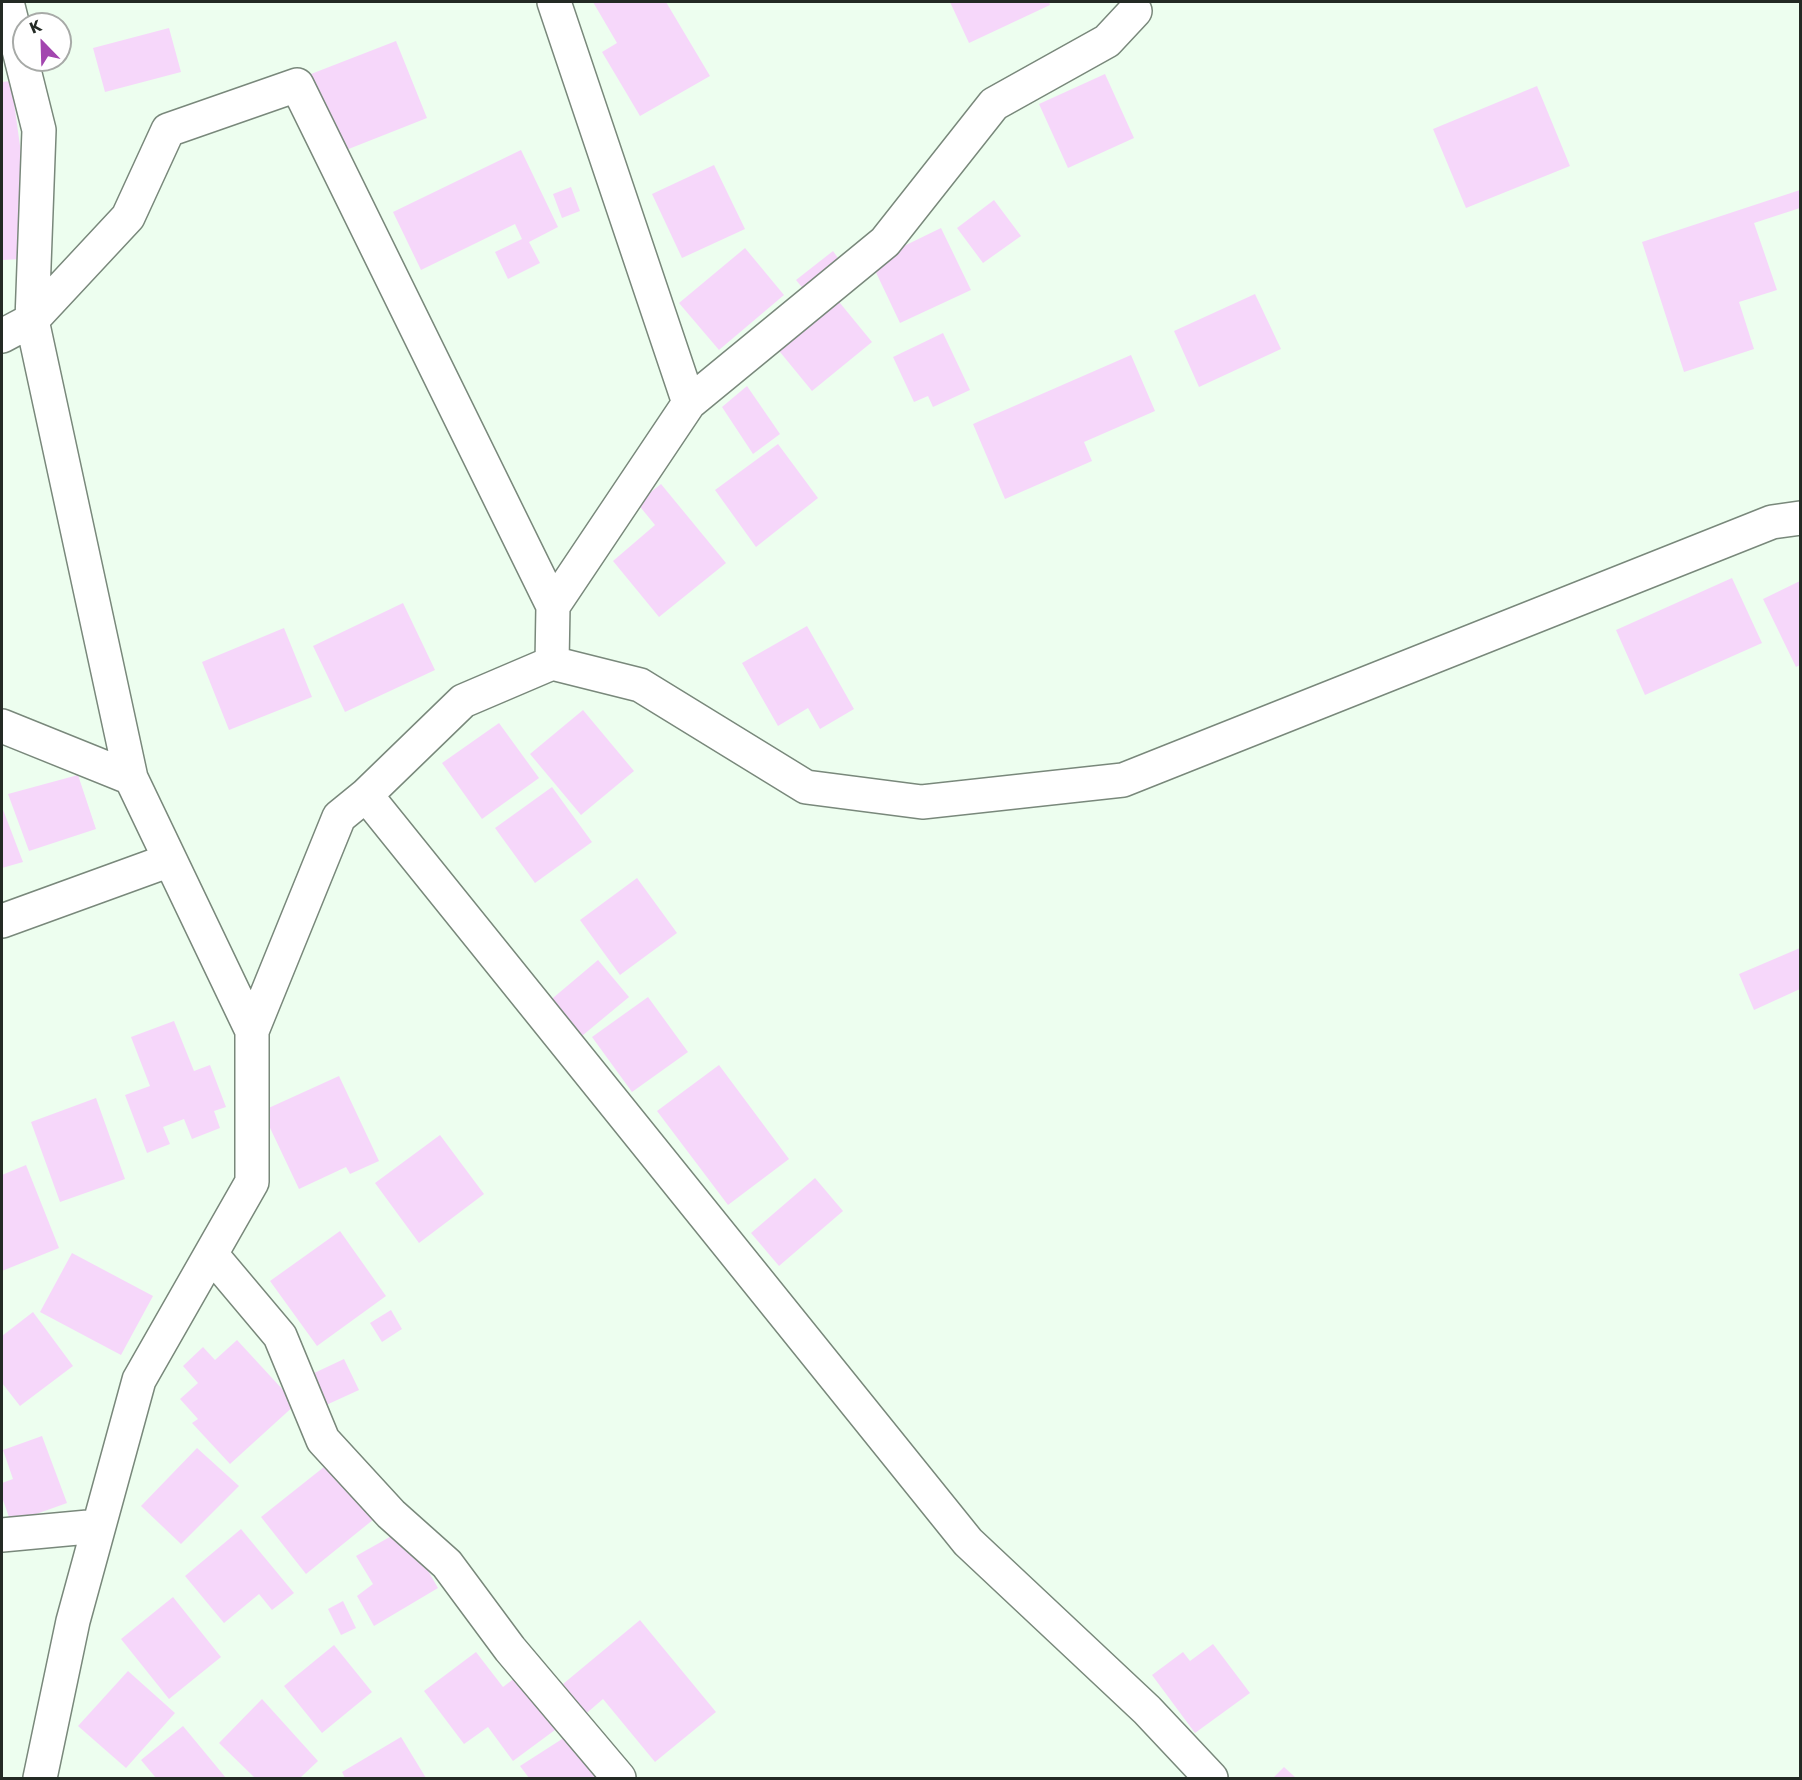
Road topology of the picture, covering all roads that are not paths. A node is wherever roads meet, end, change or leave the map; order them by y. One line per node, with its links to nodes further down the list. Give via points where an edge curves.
1 (7, 2): 4 (street, via 39,130)
2 (554, 2): 6 (street)
3 (1139, 5): 6 (street, via 1107,41 994,104 885,242)
4 (32, 320): 5 (street); 8 (street, via 128,217 168,130 297,85); 11 (street)
5 (2, 336)
6 (689, 403): 8 (street)
7 (1800, 518): 9 (street, via 1772,522 1123,780 922,801 806,787 640,685)
8 (553, 606): 9 (street)
9 (552, 663): 12 (street, via 463,700)
10 (2, 726): 11 (street)
11 (131, 778): 13 (street)
12 (366, 795): 15 (street, via 339,817); 21 (street, via 968,1542 1147,1710)
13 (170, 860): 14 (street); 15 (street)
14 (2, 921)
15 (252, 1031): 16 (street, via 252,1182)
16 (211, 1254): 17 (street, via 139,1380); 20 (street, via 280,1336 322,1440 391,1514 447,1564 510,1648)
17 (99, 1526): 18 (street); 19 (street, via 73,1621)
18 (2, 1535)
19 (40, 1779)
20 (620, 1779)
21 (1211, 1779)

